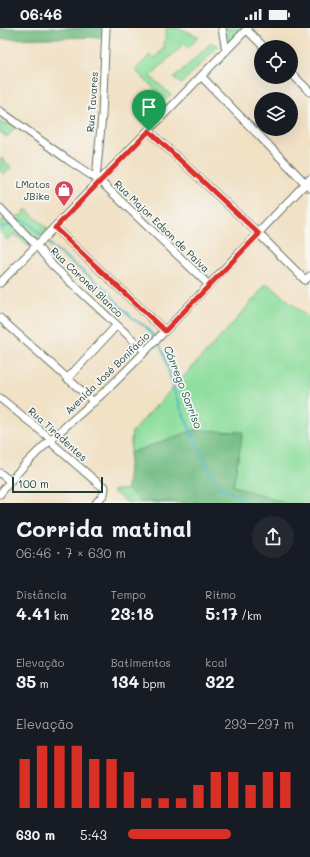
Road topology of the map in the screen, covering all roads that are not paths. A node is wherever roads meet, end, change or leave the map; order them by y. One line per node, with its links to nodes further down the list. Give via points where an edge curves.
1 (106, 28): 11 (street, Rua Tavares)
2 (222, 28): 5 (street)
3 (247, 29): 4 (street); 5 (street)
4 (257, 40)
5 (226, 52): 6 (street)
6 (201, 76): 10 (street); 12 (street)
7 (298, 80): 8 (street)
8 (310, 92)
9 (0, 112): 11 (street, Rua Major Edson de Paiva)
10 (149, 131): 11 (street); 15 (street)
11 (98, 179): 14 (street); 19 (street, Rua Major Edson de Paiva)
12 (309, 184): 15 (street, Avenida José Bonifácio)
13 (0, 208): 16 (street, Rua Coronel Blanco)
14 (52, 231): 16 (street); 22 (street, Rua Coronel Blanco)
15 (259, 234): 17 (street); 19 (street, Avenida José Bonifácio)
16 (38, 245): 18 (street); 21 (street, Rua Coronel Blanco, via 53,266)
17 (307, 278)
18 (0, 283)
19 (209, 285): 22 (street, Avenida José Bonifácio)
20 (0, 318): 24 (street)
21 (117, 325): 23 (street, Rua Coronel Blanco); 24 (street)
22 (162, 334): 23 (street, Avenida José Bonifácio)
23 (148, 349): 26 (street, Avenida José Bonifácio)
24 (67, 379): 26 (street)
25 (0, 398): 27 (street, Rua Tiradentes)
26 (94, 402): 27 (street, Avenida José Bonifácio)
27 (51, 439): 29 (street, Avenida José Bonifácio); 31 (street, Rua Tiradentes, via 54,445 100,486 105,487 104,494)
28 (0, 473): 29 (street)
29 (10, 481): 30 (street, Avenida José Bonifácio)
30 (0, 494)
31 (96, 503)

